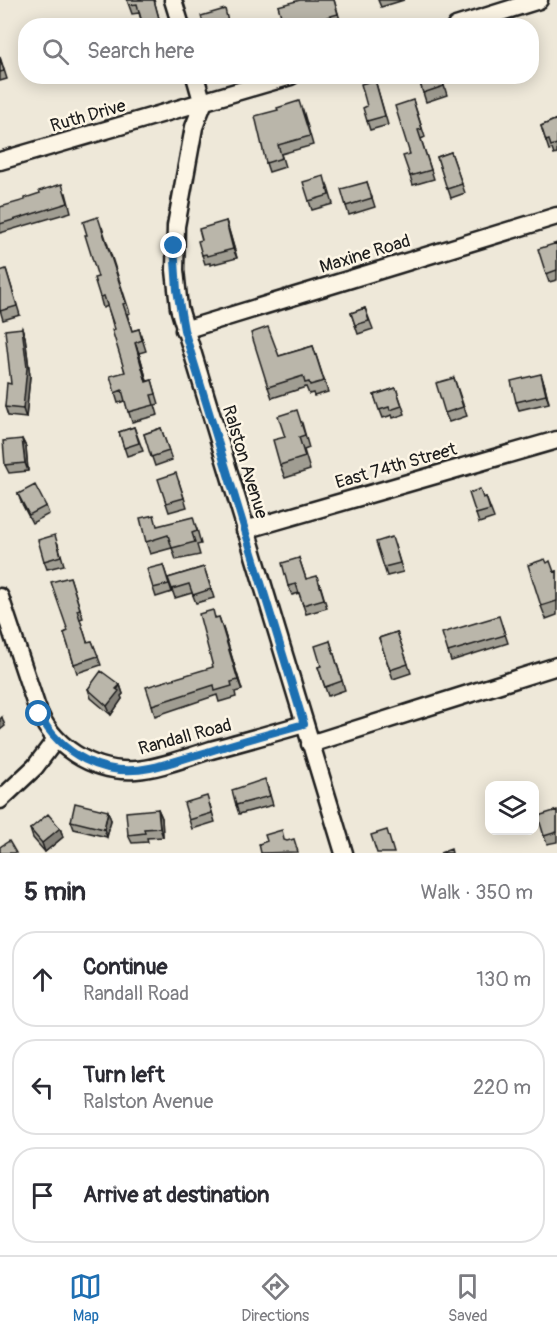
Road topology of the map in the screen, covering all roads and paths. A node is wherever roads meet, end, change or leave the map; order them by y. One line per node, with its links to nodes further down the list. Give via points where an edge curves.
1 (173, 0): 3 (street)
2 (539, 0): 4 (street)
3 (179, 18)
4 (482, 18)
5 (197, 84): 7 (street)
6 (266, 84): 7 (street, Ruth Drive)
7 (203, 104): 8 (street, Ruth Drive); 10 (street, Ralston Avenue, via 194,127 176,226 176,280)
8 (0, 161)
9 (557, 216): 10 (street, Maxine Road)
10 (184, 330): 12 (street, Ralston Avenue)
11 (557, 440): 12 (street, East 74th Street)
12 (245, 530): 15 (street, Ralston Avenue)
13 (0, 597): 16 (street, Randall Road, via 37,710)
14 (557, 666): 17 (street)
15 (304, 724): 16 (street, Randall Road, via 134,770 92,763); 17 (street, Ralston Avenue)
16 (56, 739): 18 (street)
17 (310, 744): 19 (street, Ralston Avenue)
18 (0, 800)
19 (344, 853)

